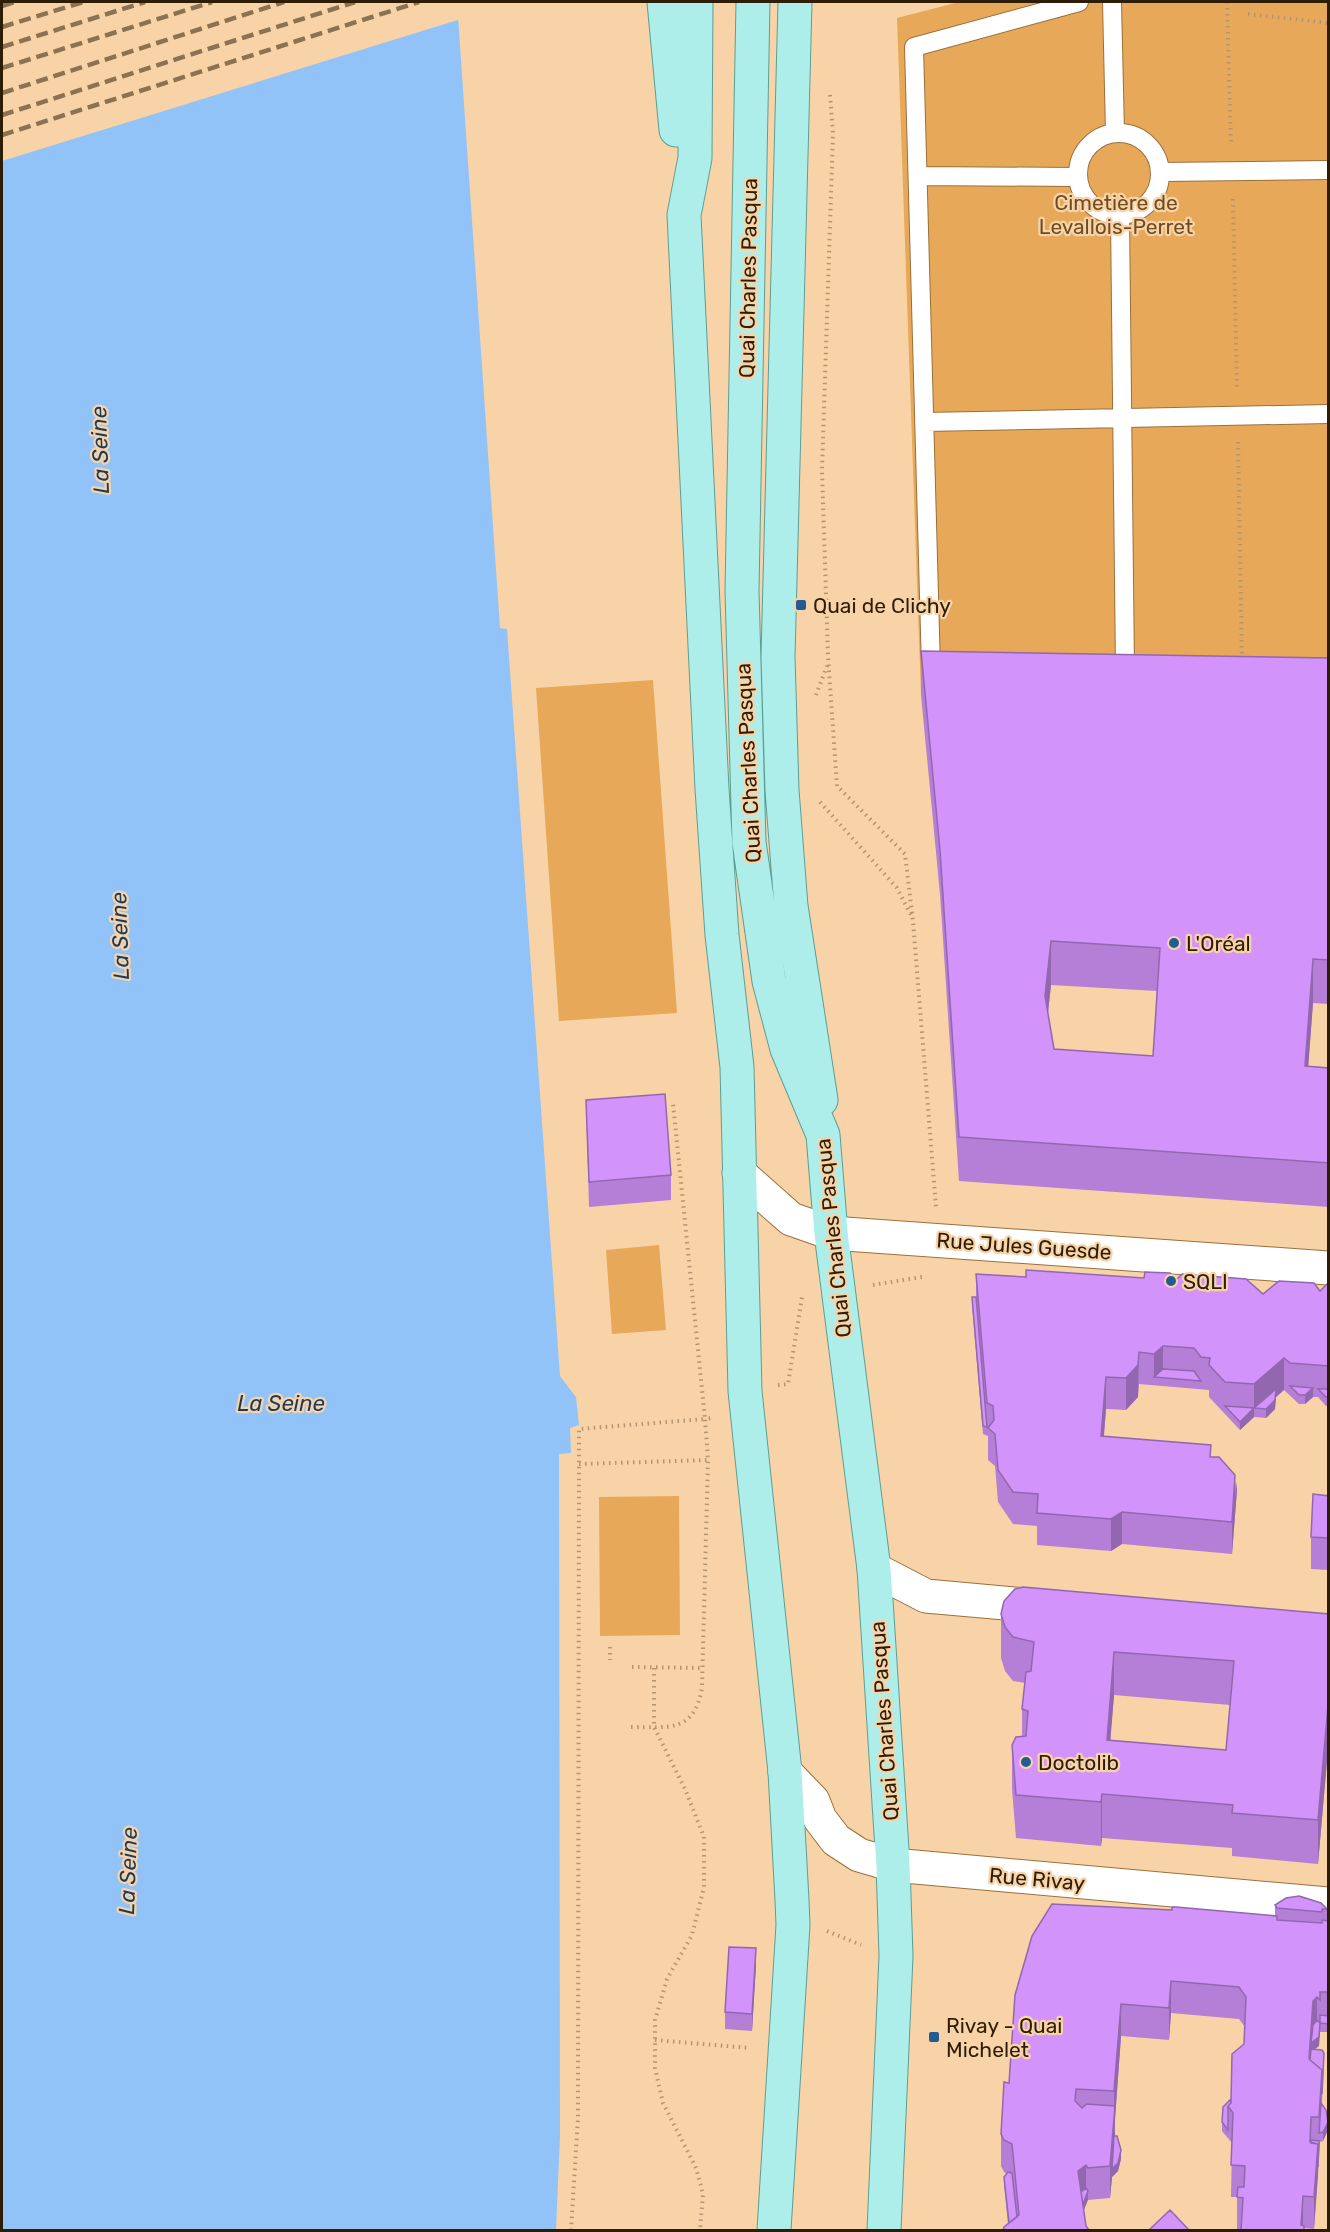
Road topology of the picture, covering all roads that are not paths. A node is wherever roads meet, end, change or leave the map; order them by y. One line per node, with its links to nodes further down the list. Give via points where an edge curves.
1 (664, 2): 12 (main road)
2 (696, 2): 12 (main road, Quai Charles Pasqua, via 694,158)
3 (753, 2): 21 (main road, Quai Charles Pasqua, via 742,591 749,842 769,981 787,1048)
4 (795, 2): 21 (main road, via 778,657 791,906 819,1078)
5 (1079, 2): 10 (lane, via 914,46)
6 (1112, 2): 7 (lane)
7 (1115, 133): 9 (lane, via 1134,135 1148,144); 11 (lane, via 1101,136 1087,147)
8 (1329, 170): 9 (lane)
9 (1161, 172): 13 (lane, via 1152,200 1141,210)
10 (918, 176): 11 (lane); 16 (lane)
11 (1077, 177): 13 (lane, via 1087,201 1097,210)
12 (684, 215): 22 (main road, Quai Charles Pasqua, via 712,789 722,934 737,1067)
13 (1120, 216): 15 (lane)
14 (1329, 414): 15 (lane)
15 (1122, 419): 16 (lane); 19 (lane)
16 (924, 422): 17 (lane, via 931,669)
17 (954, 669)
18 (1102, 670): 19 (lane)
19 (1125, 670): 20 (lane)
20 (1149, 670)
21 (823, 1135): 23 (main road, Quai Charles Pasqua)
22 (739, 1173): 23 (street, Rue Jules Guesde, via 791,1220); 27 (main road, Quai Charles Pasqua, via 747,1413)
23 (831, 1233): 24 (street, Rue Jules Guesde); 25 (main road, Quai Charles Pasqua)
24 (1329, 1268)
25 (874, 1569): 26 (street, via 926,1596); 28 (main road, Quai Charles Pasqua)
26 (1077, 1610)
27 (785, 1772): 28 (street, Rue Rivay, via 813,1801 820,1819 836,1840 859,1856); 30 (main road, Quai Charles Pasqua, via 793,1925)
28 (893, 1865): 29 (street, Rue Rivay); 31 (main road, Quai Charles Pasqua, via 896,1956)
29 (1329, 1904)
30 (774, 2230)
31 (884, 2230)

